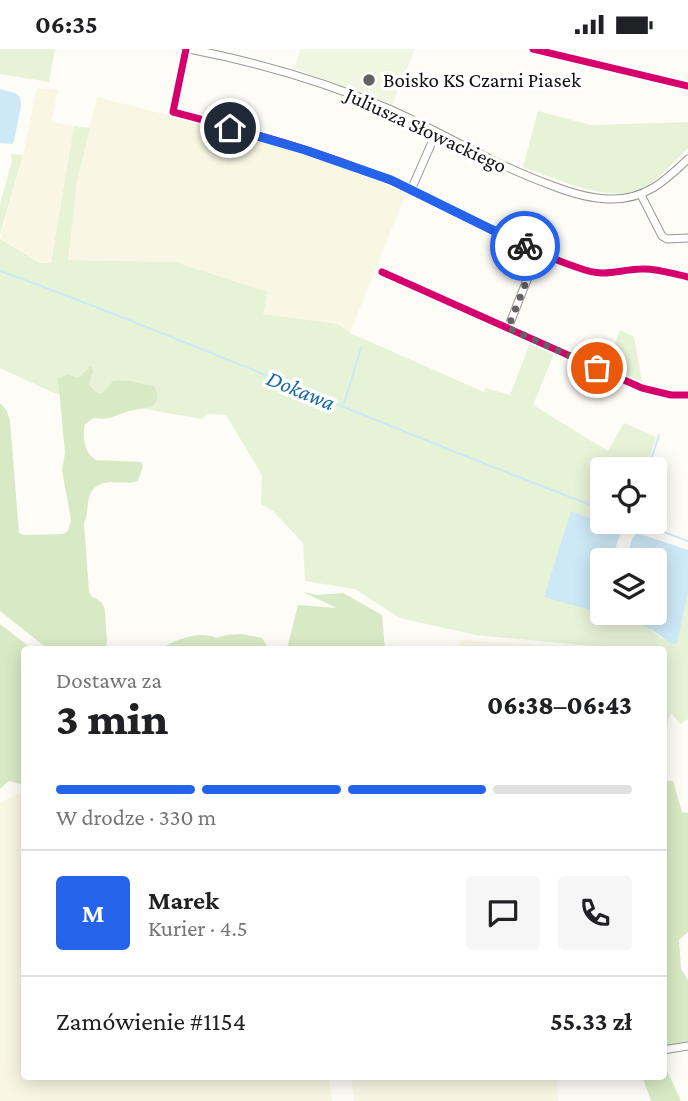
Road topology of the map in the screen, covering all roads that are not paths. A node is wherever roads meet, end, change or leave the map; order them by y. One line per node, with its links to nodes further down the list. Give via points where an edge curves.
1 (188, 49): 3 (street, Juliusza Słowackiego); 7 (street, via 173,112 305,150)
2 (533, 49): 4 (street)
3 (198, 50): 5 (street, Juliusza Słowackiego, via 341,90)
4 (688, 86)
5 (436, 133): 7 (street); 8 (street, Juliusza Słowackiego, via 577,194 608,199)
6 (688, 159): 8 (street, Juliusza Słowackiego, via 660,185)
7 (411, 190): 10 (street)
8 (641, 195): 9 (street, via 662,236)
9 (688, 238)
10 (538, 252): 12 (street, via 606,274 640,268); 13 (street)
11 (382, 272): 13 (street)
12 (688, 277)
13 (508, 328): 14 (street, via 642,388)
14 (688, 395)
15 (688, 1046): 16 (street)
16 (667, 1049)

